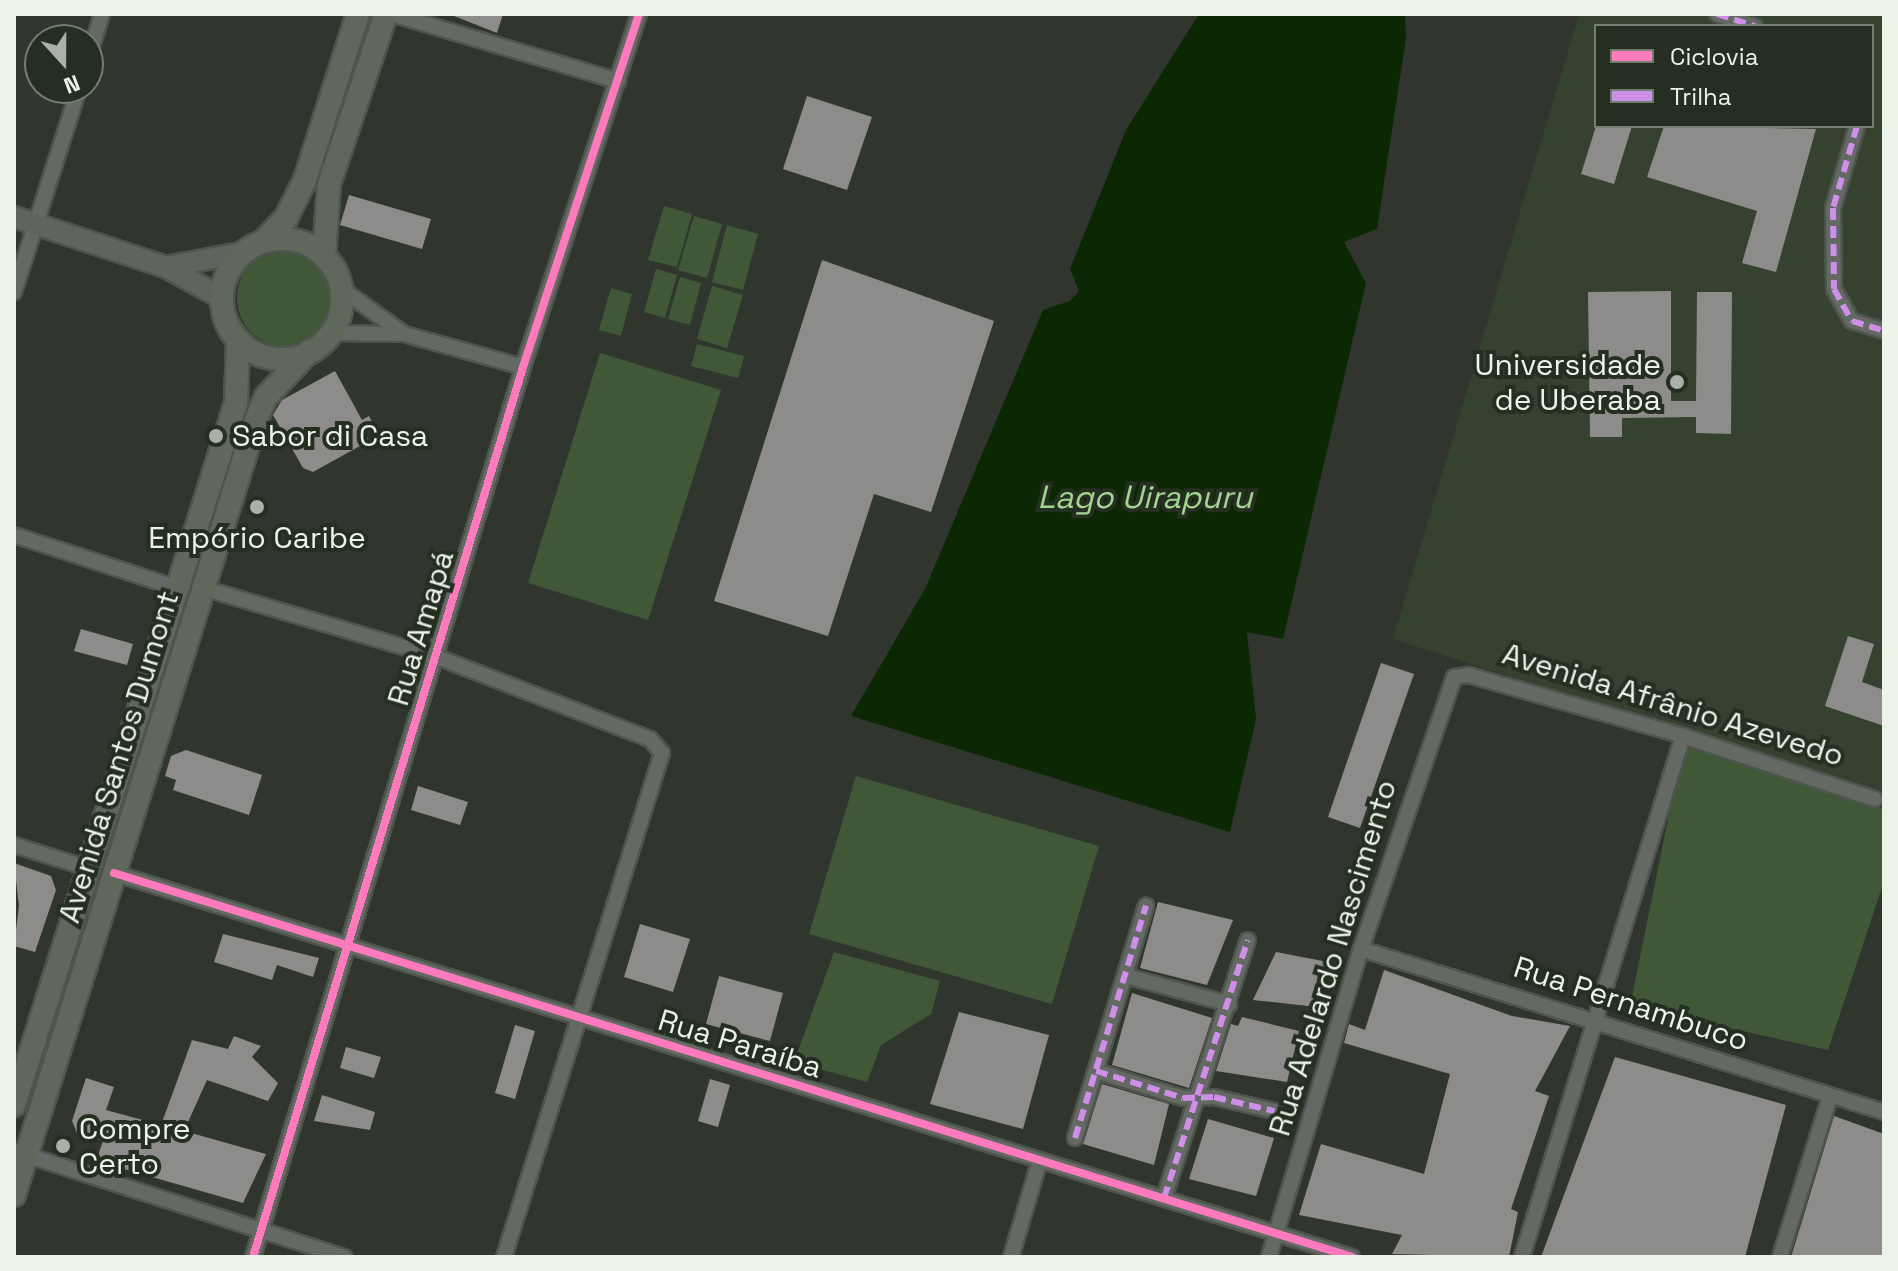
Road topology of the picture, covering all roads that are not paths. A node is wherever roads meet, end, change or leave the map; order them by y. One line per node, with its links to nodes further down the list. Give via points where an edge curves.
1 (358, 14): 11 (main road, via 305,180 286,218)
2 (389, 14): 6 (street); 13 (main road, via 329,184)
3 (639, 14): 6 (street, Rua Amapá)
4 (1717, 14): 5 (street)
5 (1749, 24)
6 (618, 81): 23 (street, Rua Amapá)
7 (74, 104): 10 (street)
8 (1856, 128): 18 (street, via 1833,208 1834,289 1852,321)
9 (14, 217): 10 (street)
10 (35, 224): 14 (street); 16 (street)
11 (263, 242): 12 (main road); 13 (main road, via 296,240)
12 (241, 253): 14 (street); 17 (main road)
13 (324, 256): 15 (main road)
14 (166, 267): 17 (street)
15 (343, 290): 19 (main road); 20 (street)
16 (14, 292)
17 (222, 298): 21 (main road, Avenida Santos Dumont)
18 (1884, 331)
19 (333, 333): 20 (street); 22 (main road, Avenida Santos Dumont)
20 (404, 334): 23 (street)
21 (238, 340): 22 (main road, via 271,357); 26 (main road, Avenida Santos Dumont, via 236,403)
22 (308, 352): 25 (main road, Avenida Santos Dumont, via 266,397)
23 (523, 367): 27 (street, Rua Amapá)
24 (14, 535): 26 (street)
25 (203, 588): 27 (street); 33 (main road, Avenida Santos Dumont)
26 (180, 589): 32 (main road, Avenida Santos Dumont)
27 (437, 657): 36 (street, Rua Amapá); 41 (street, via 658,745 662,762)
28 (1454, 677): 29 (street, Avenida Afrânio Azevedo, via 1468,675); 37 (street, Rua Adelardo Nascimento)
29 (1683, 736): 30 (street, Avenida Afrânio Azevedo); 40 (street)
30 (1875, 799)
31 (14, 845): 32 (street)
32 (90, 869): 45 (main road, Avenida Santos Dumont)
33 (114, 873): 36 (street, Rua Paraíba); 49 (main road, Avenida Santos Dumont)
34 (1146, 906): 38 (street)
35 (1248, 940): 39 (street)
36 (348, 947): 41 (street, Rua Paraíba); 53 (street, Rua Amapá)
37 (1361, 949): 40 (street, Rua Pernambuco); 54 (street, Rua Adelardo Nascimento)
38 (1126, 976): 39 (street); 42 (street)
39 (1229, 1004): 44 (street)
40 (1593, 1018): 43 (street, Rua Pernambuco); 61 (street)
41 (581, 1021): 50 (street, Rua Paraíba); 57 (street)
42 (1096, 1071): 44 (street); 48 (street)
43 (1830, 1096): 47 (street, Rua Pernambuco); 62 (street)
44 (1201, 1098): 46 (street); 52 (street)
45 (14, 1105)
46 (1274, 1111)
47 (1884, 1112)
48 (1075, 1138)
49 (21, 1153): 51 (main road, Avenida Santos Dumont); 53 (street)
50 (1040, 1160): 52 (street, Rua Paraíba); 58 (street)
51 (14, 1195)
52 (1164, 1198): 54 (street, Rua Paraíba)
53 (261, 1232): 55 (street, Rua Amapá); 56 (street)
54 (1276, 1234): 59 (street, Rua Adelardo Nascimento); 60 (street, Rua Paraíba)
55 (253, 1257)
56 (344, 1257)
57 (504, 1257)
58 (1011, 1257)
59 (1269, 1257)
60 (1352, 1257)
61 (1522, 1257)
62 (1780, 1257)

